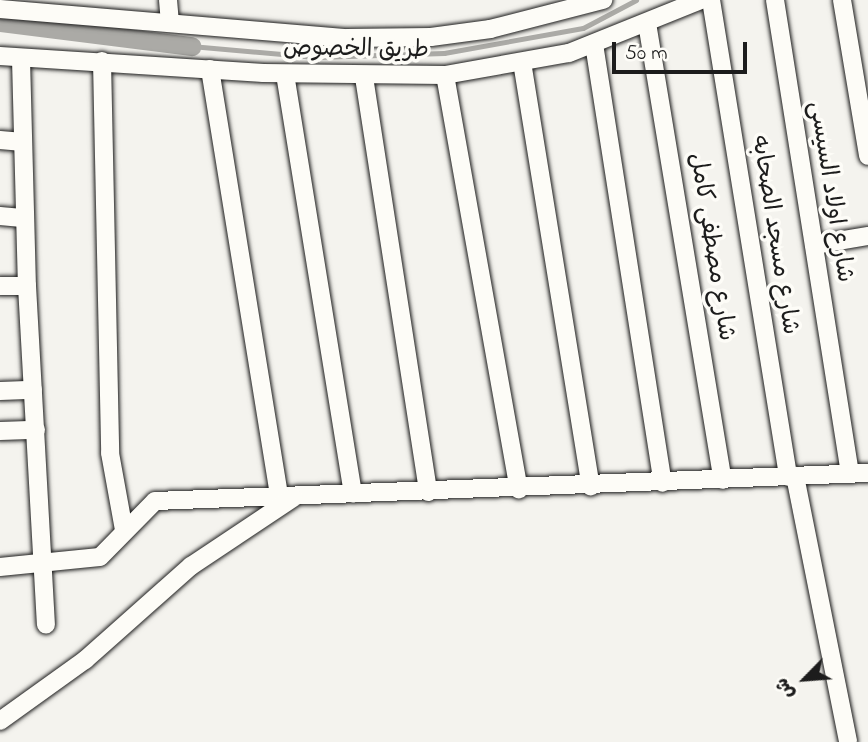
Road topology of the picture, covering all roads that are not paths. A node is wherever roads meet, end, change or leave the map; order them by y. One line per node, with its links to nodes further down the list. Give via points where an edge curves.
1 (168, 0): 8 (street)
2 (603, 0): 8 (street, via 490,29 431,37 347,38)
3 (701, 0): 9 (street, طريق الخصوص)
4 (712, 0): 33 (street, شارع مسجد الصحابه)
5 (775, 0): 25 (street, شارع اولاد السيسى)
6 (842, 0): 21 (street)
7 (0, 9): 8 (street)
8 (170, 22)
9 (647, 23): 10 (street, طريق الخصوص); 34 (street, شارع مصطفى كامل)
10 (594, 44): 14 (street, طريق الخصوص); 35 (street)
11 (0, 56): 12 (street, طريق الخصوص)
12 (21, 58): 13 (street, طريق الخصوص); 20 (street)
13 (102, 61): 15 (street, طريق الخصوص); 41 (street, via 110,453)
14 (522, 62): 17 (street, طريق الخصوص); 36 (street)
15 (210, 69): 16 (street, طريق الخصوص); 40 (street)
16 (285, 74): 18 (street, طريق الخصوص); 39 (street)
17 (446, 75): 18 (street, طريق الخصوص); 37 (street)
18 (364, 76): 38 (street)
19 (0, 140): 20 (street)
20 (23, 142): 23 (street)
21 (868, 156)
22 (0, 216): 23 (street)
23 (25, 218): 27 (street)
24 (868, 236): 25 (street)
25 (814, 245): 32 (street, شارع اولاد السيسى)
26 (0, 286): 27 (street)
27 (27, 286): 28 (street)
28 (33, 390): 29 (street); 30 (street)
29 (0, 391)
30 (36, 430): 31 (street); 42 (street)
31 (0, 431)
32 (859, 473): 33 (street)
33 (792, 477): 34 (street); 46 (street, شارع مسجد الصحابه)
34 (723, 480): 35 (street)
35 (663, 483): 36 (street)
36 (591, 486): 37 (street)
37 (519, 489): 38 (street)
38 (428, 492): 39 (street)
39 (353, 495): 40 (street)
40 (288, 497): 41 (street, via 155,501); 45 (street, via 191,566 85,660)
41 (124, 530): 42 (street, via 100,557)
42 (43, 562): 43 (street); 44 (street)
43 (0, 567)
44 (46, 624)
45 (0, 721)
46 (848, 742)

